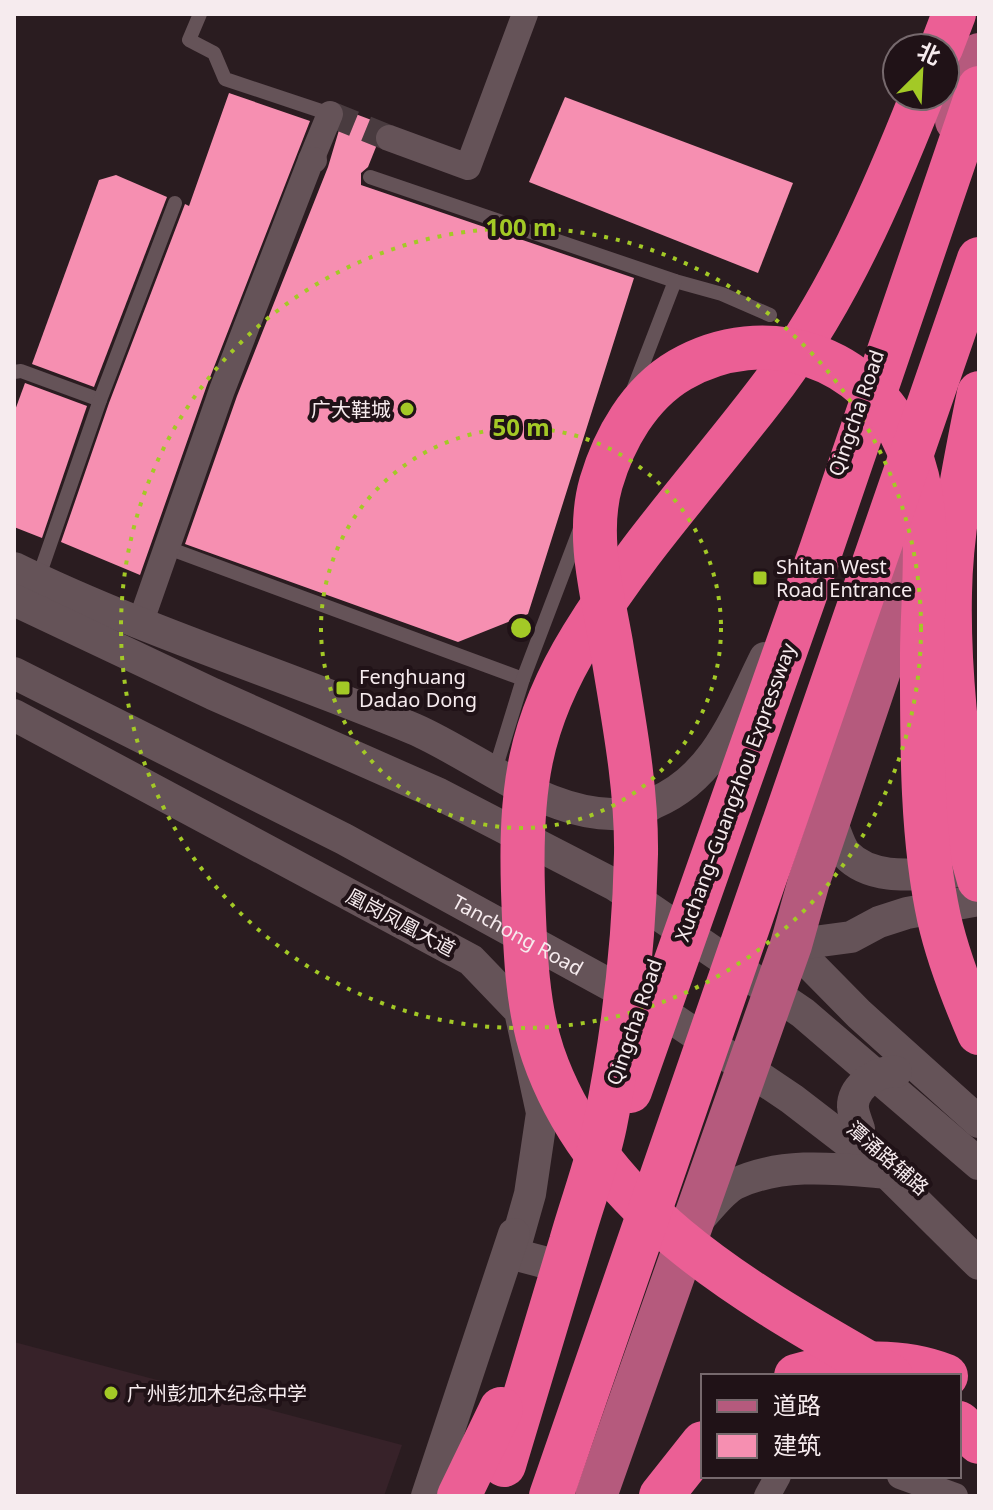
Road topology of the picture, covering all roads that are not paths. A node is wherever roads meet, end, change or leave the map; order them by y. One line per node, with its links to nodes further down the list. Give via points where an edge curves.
1 (200, 14): 6 (lane, via 189,40 214,53 225,79)
2 (525, 14): 7 (street, via 468,167)
3 (979, 54): 21 (main road, Qingcha Road)
4 (979, 88): 53 (highway, Xuchang–Guangzhou Expressway)
5 (915, 112): 45 (highway, via 875,209 815,323 777,380 643,548 581,639 536,735 521,808 532,999 542,1051 582,1135 666,1232 728,1279)
6 (330, 114): 17 (street, via 222,390)
7 (389, 138)
8 (370, 177): 11 (lane)
9 (175, 203): 16 (lane)
10 (979, 259): 57 (highway)
11 (675, 281): 12 (lane); 23 (lane)
12 (770, 315)
13 (979, 368): 26 (main road)
14 (14, 372): 16 (lane)
15 (979, 393): 28 (highway, via 959,498 950,591 952,698)
16 (100, 400): 18 (lane)
17 (168, 548): 20 (street); 23 (lane)
18 (26, 574): 20 (street)
19 (14, 600): 37 (street, via 439,794 615,885 803,1013)
20 (141, 621): 25 (street, via 415,730)
21 (772, 645): 25 (street, via 717,752 695,780 669,797 633,813 585,810 549,799); 31 (main road, Qingcha Road)
22 (14, 673): 43 (street, Tanchong Road, via 344,839 676,1021 792,1099 883,1169)
23 (523, 679): 25 (lane)
24 (14, 715): 39 (street, 凰岗凤凰大道, via 471,960 520,1011 542,1113)
25 (495, 770)
26 (830, 819): 27 (street, via 845,853 862,866 900,875); 30 (main road)
27 (979, 870)
28 (979, 880)
29 (979, 900): 30 (street, via 907,913 851,937)
30 (791, 945): 33 (main road); 34 (street)
31 (632, 1028): 39 (street); 42 (main road, Qingcha Road)
32 (979, 1033): 53 (highway, via 957,982 939,915 922,711 923,499 907,446 884,405 853,375 805,351 737,349 679,370 629,418 598,491 597,561 624,719 636,847 633,925 605,1128)
33 (751, 1059): 36 (street, 潭涌路辅路); 40 (main road)
34 (937, 1084): 35 (street); 36 (street, via 886,1070 870,1079 853,1103)
35 (979, 1122)
36 (859, 1129): 38 (street, 潭涌路辅路)
37 (979, 1164)
38 (908, 1174): 40 (street, via 818,1167 734,1184); 41 (street, 潭涌路辅路)
39 (532, 1180): 42 (street, 凰岗凤凰大道, via 513,1254); 54 (street)
40 (690, 1229): 58 (main road)
41 (979, 1238)
42 (551, 1264): 47 (main road, Qingcha Road)
43 (979, 1264)
44 (805, 1374): 46 (highway, via 899,1362)
45 (888, 1374)
46 (939, 1374)
47 (508, 1396): 55 (highway); 56 (main road, Qingcha Road)
48 (961, 1425): 49 (highway)
49 (979, 1442)
50 (701, 1446): 59 (highway)
51 (777, 1478): 60 (street)
52 (906, 1478): 61 (street)
53 (499, 1480)
54 (427, 1496)
55 (459, 1496)
56 (475, 1496)
57 (551, 1496)
58 (596, 1496)
59 (661, 1496)
60 (767, 1496)
61 (955, 1496)

